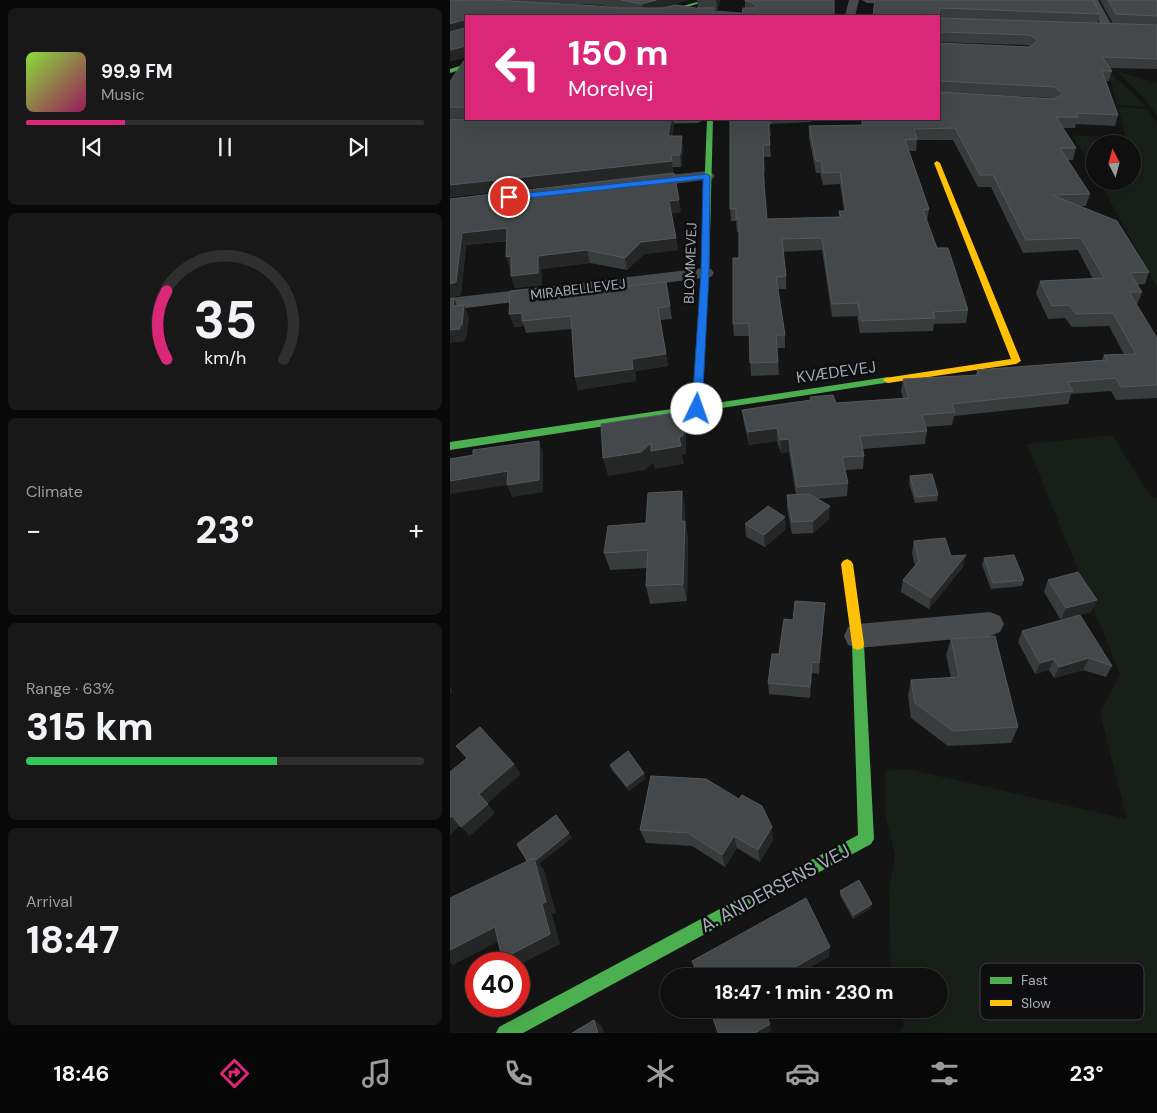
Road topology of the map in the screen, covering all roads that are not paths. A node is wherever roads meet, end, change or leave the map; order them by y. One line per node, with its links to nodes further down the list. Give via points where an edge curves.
1 (709, 0): 6 (street)
2 (854, 0): 9 (street)
3 (867, 0): 5 (street)
4 (1093, 0): 10 (street, via 1103,29)
5 (924, 2)
6 (676, 9): 7 (street); 8 (street)
7 (654, 15)
8 (721, 15)
9 (850, 15)
10 (1124, 30)
11 (465, 66): 12 (street)
12 (450, 71)
13 (710, 120): 15 (street, BLOMMEVEJ)
14 (937, 163): 19 (street, KVÆDEVEJ, via 1016,361)
15 (707, 176): 16 (street); 17 (street, BLOMMEVEJ)
16 (628, 185)
17 (705, 273): 18 (street, MIRABELLEVEJ); 19 (street, BLOMMEVEJ)
18 (450, 304)
19 (697, 409): 20 (street, KVÆDEVEJ)
20 (450, 446)
21 (847, 564): 23 (street, A. ANDERSENS VEJ)
22 (990, 624): 23 (street)
23 (858, 636): 24 (street, A. ANDERSENS VEJ, via 866,839)
24 (505, 1033)

